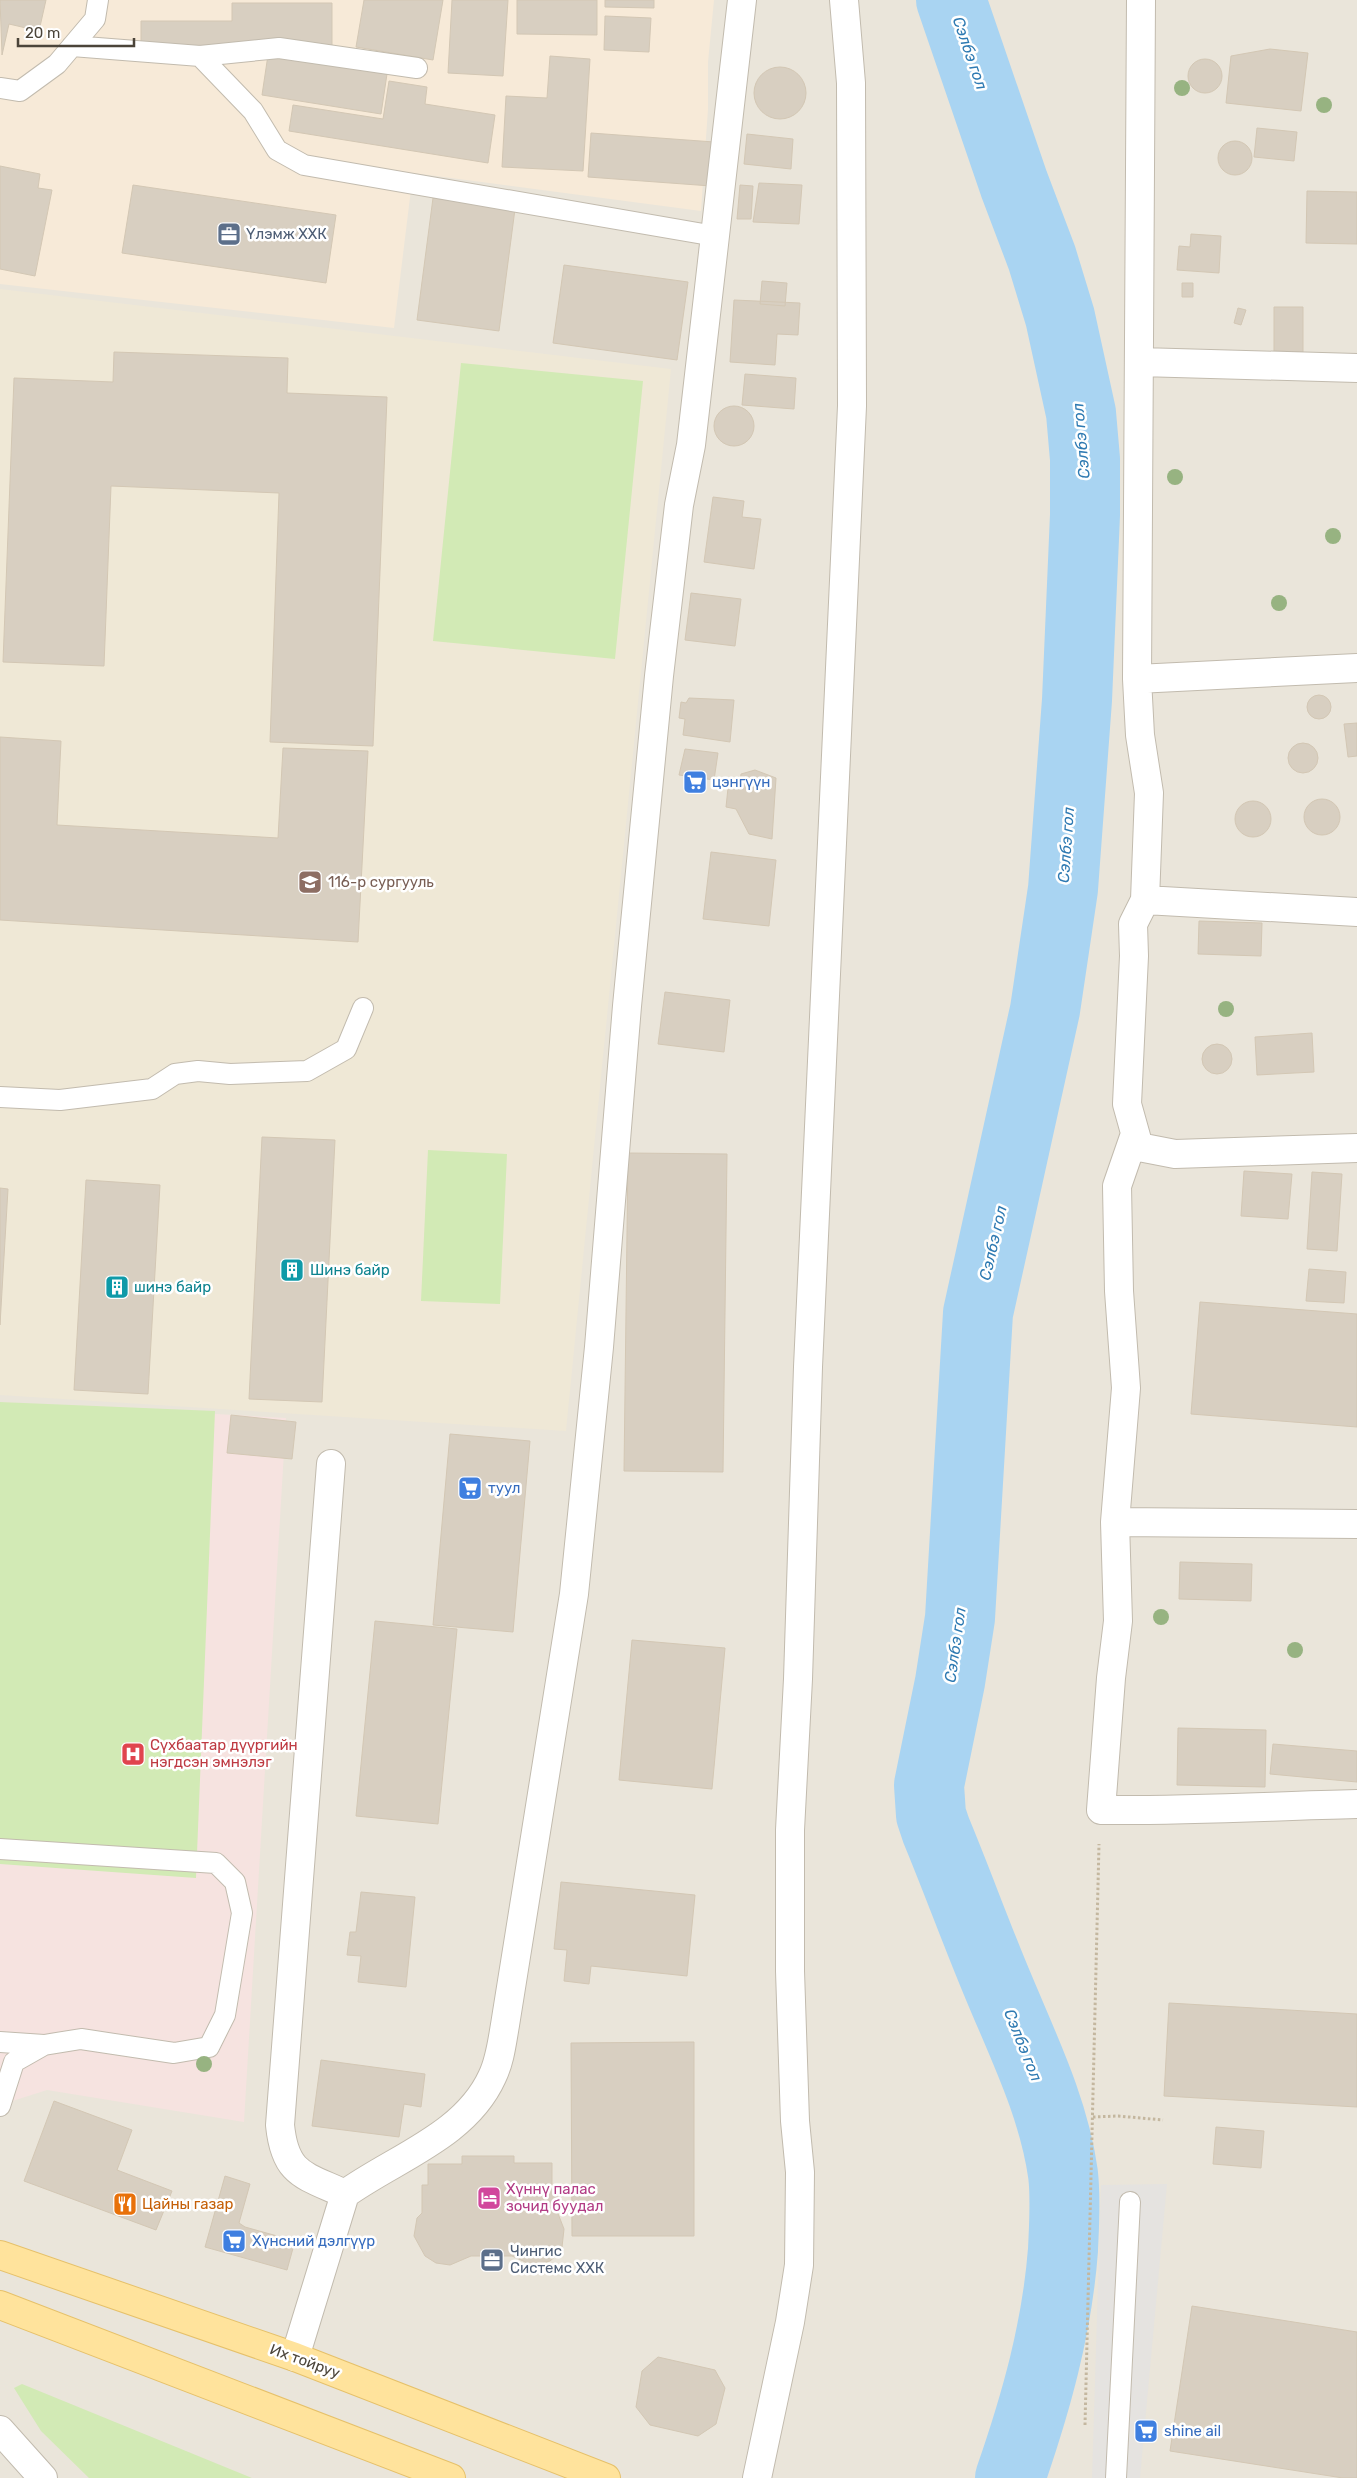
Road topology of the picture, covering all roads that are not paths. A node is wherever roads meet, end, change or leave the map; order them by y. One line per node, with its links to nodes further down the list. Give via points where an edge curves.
1 (98, 0): 5 (lane, via 95,19)
2 (742, 0): 9 (street)
3 (844, 0): 37 (street, via 851,83 852,406 790,1830 790,1971 800,2172 800,2265)
4 (1141, 0): 10 (street)
5 (72, 46): 6 (lane); 8 (lane, via 57,64 20,91)
6 (200, 56): 7 (lane, via 279,48); 9 (lane, via 254,111 277,150 304,165)
7 (417, 68)
8 (0, 88)
9 (715, 236): 28 (street, via 691,445 679,505 658,676 574,1594 505,2026 493,2075 471,2110 450,2128)
10 (1140, 362): 11 (street); 13 (street)
11 (1357, 368)
12 (1357, 668): 13 (street)
13 (1137, 679): 14 (street, via 1140,734 1149,793)
14 (1145, 900): 15 (street); 18 (street, via 1133,924 1127,1104)
15 (1357, 912)
16 (363, 1008): 17 (lane, via 346,1049 307,1071 230,1074 198,1071 175,1074 152,1089 60,1100)
17 (0, 1097)
18 (1135, 1134): 19 (street, via 1139,1147 1175,1154); 21 (street, via 1117,1186 1119,1291 1126,1388)
19 (1357, 1148)
20 (331, 1464): 28 (street, via 280,2126 282,2146 289,2162 300,2174)
21 (1115, 1522): 22 (street); 23 (street, via 1118,1621 1101,1810)
22 (1357, 1524)
23 (1357, 1804)
24 (0, 1848): 26 (lane, via 216,1863 235,1882 242,1913 225,2015 209,2047 174,2053 81,2039)
25 (0, 2042): 26 (lane)
26 (44, 2045): 27 (lane, via 14,2062)
27 (0, 2106)
28 (345, 2194): 32 (street)
29 (1130, 2202): 38 (lane)
30 (0, 2254): 32 (main road, Их тойруу)
31 (0, 2305): 35 (main road)
32 (295, 2357): 36 (main road, Их тойруу)
33 (0, 2430): 34 (street)
34 (43, 2478)
35 (451, 2478)
36 (606, 2478)
37 (757, 2478)
38 (1116, 2478)

